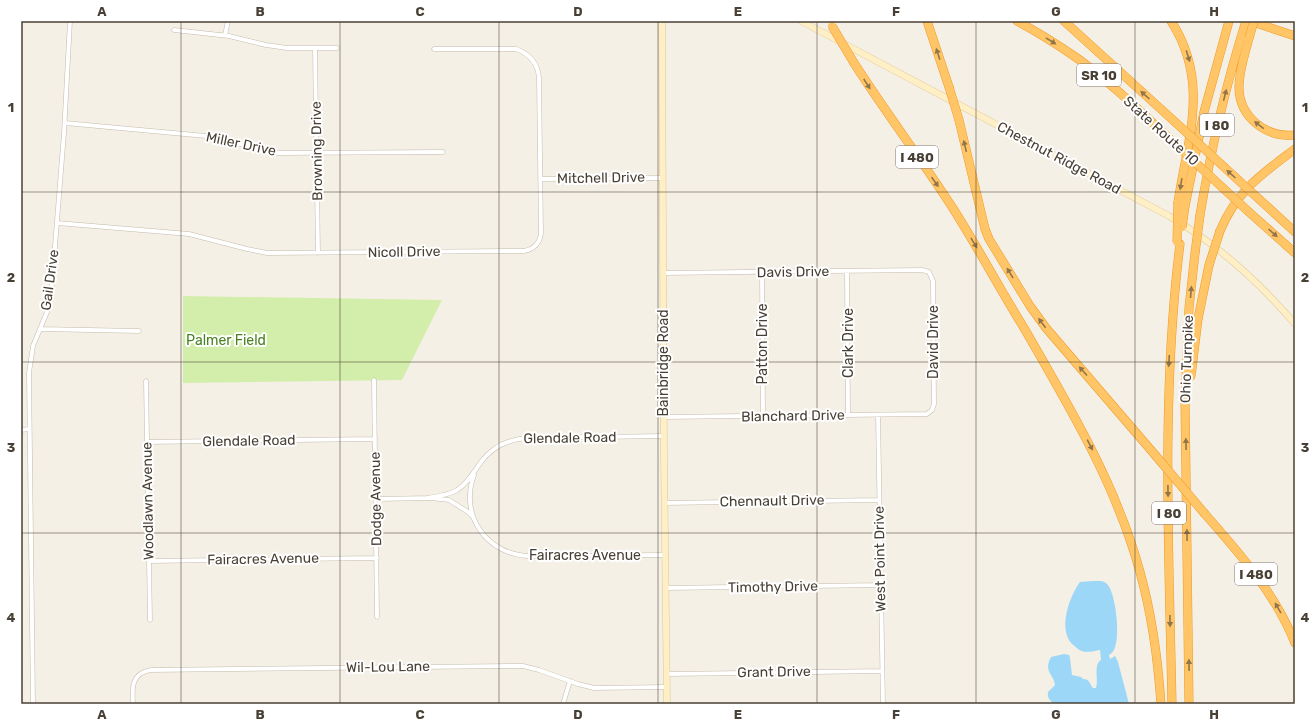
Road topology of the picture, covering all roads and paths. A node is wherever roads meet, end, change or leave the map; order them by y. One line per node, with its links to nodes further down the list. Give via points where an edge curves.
1 (70, 21): 23 (street, Gail Drive)
2 (228, 21): 17 (street)
3 (662, 21): 28 (street, Bainbridge Road)
4 (801, 21): 39 (street, Chestnut Ridge Road, via 1190,229 1243,271)
5 (928, 21): 68 (highway, I 480, one-way to 5, bridge, via 1260,580 1042,323 989,239 960,120)
6 (1017, 21): 34 (highway, State Route 10 / SR 10, one-way to 34, bridge, via 1088,67 1124,97)
7 (1064, 21): 32 (highway, State Route 10 / SR 10, one-way to 7, bridge)
8 (1172, 21): 30 (highway, one-way to 30, via 1187,53 1193,75 1193,114)
9 (1229, 21): 30 (highway, Ohio Turnpike / I 80)
10 (1246, 21): 19 (highway, Ohio Turnpike / I 80)
11 (1250, 21): 18 (highway)
12 (1254, 21): 19 (highway, bridge)
13 (1262, 21): 16 (highway)
14 (830, 23): 78 (highway, I 480, one-way to 78, bridge, via 881,104 954,210 1037,350 1101,468 1126,527 1144,587 1155,646)
15 (174, 30): 17 (street)
16 (1295, 32)
17 (225, 35): 21 (street, via 277,47)
18 (1295, 36)
19 (1245, 37): 24 (highway, one-way to 19, via 1278,134 1263,129 1250,118 1244,108 1239,92 1239,79); 44 (highway, Ohio Turnpike / I 80, one-way to 19, bridge, via 1189,308 1200,215 1217,126)
20 (337, 48): 21 (street)
21 (315, 49): 27 (street, Browning Drive)
22 (434, 49): 29 (street, Nicoll Drive, via 508,48 521,50 530,57 539,73)
23 (64, 123): 27 (street, Miller Drive, via 206,136 278,153); 31 (street, Gail Drive)
24 (1295, 135)
25 (1295, 149): 44 (highway, bridge, via 1245,189 1229,211 1220,230 1209,265 1199,313)
26 (443, 152): 27 (street, Miller Drive)
27 (316, 153): 33 (street, Browning Drive)
28 (662, 178): 29 (street, Mitchell Drive); 38 (street, Bainbridge Road)
29 (541, 179): 33 (street, Nicoll Drive, via 540,239 528,250)
30 (1182, 204): 79 (highway, Ohio Turnpike / I 80, one-way to 79, bridge, via 1170,341 1168,418)
31 (57, 223): 33 (street, Nicoll Drive, via 189,234 267,253); 40 (street, Gail Drive, via 50,296)
32 (1295, 232)
33 (318, 253)
34 (1295, 253)
35 (922, 270): 36 (street, Davis Drive); 45 (street, David Drive, via 933,278 934,404 930,412)
36 (848, 271): 37 (street, Davis Drive); 46 (street, Clark Drive)
37 (762, 272): 38 (street, Davis Drive); 48 (street, Patton Drive)
38 (663, 273): 49 (street, Bainbridge Road)
39 (1295, 324)
40 (40, 328): 41 (street); 51 (street, Gail Drive, via 29,364)
41 (139, 331)
42 (374, 380): 53 (street, Dodge Avenue)
43 (146, 381): 54 (street, Woodlawn Avenue)
44 (1186, 400): 80 (highway, Ohio Turnpike / I 80, one-way to 44)
45 (923, 414): 47 (street, Blanchard Drive)
46 (848, 415): 47 (street, Blanchard Drive); 48 (street, Blanchard Drive)
47 (878, 415): 58 (street, West Point Drive)
48 (763, 416): 49 (street, Blanchard Drive)
49 (664, 417): 52 (street, Bainbridge Road)
50 (21, 430): 51 (street)
51 (29, 430): 73 (street, Gail Drive)
52 (664, 436): 55 (street, Glendale Road, via 518,438 490,452); 59 (street, Bainbridge Road)
53 (375, 439): 54 (street, Glendale Road); 57 (street, Dodge Avenue)
54 (147, 442): 63 (street, Woodlawn Avenue)
55 (475, 473): 56 (street, Glendale Road, via 457,491); 60 (street, Fairacres Avenue, via 470,498)
56 (427, 498): 57 (street, Fairacres Avenue); 60 (street, Fairacres Avenue, via 449,500)
57 (376, 499): 62 (street, Dodge Avenue)
58 (879, 500): 59 (street, Chennault Drive); 64 (street, West Point Drive)
59 (664, 503): 61 (street, Bainbridge Road)
60 (474, 518): 61 (street, Fairacres Avenue, via 492,543 505,551 519,555)
61 (665, 554): 65 (street, Bainbridge Road)
62 (377, 558): 63 (street, Fairacres Avenue); 66 (street, Dodge Avenue)
63 (149, 561): 67 (street, Woodlawn Avenue)
64 (881, 585): 65 (street, Timothy Drive); 69 (street, West Point Drive)
65 (666, 588): 70 (street, Bainbridge Road)
66 (378, 617)
67 (150, 620)
68 (1295, 643)
69 (882, 671): 70 (street, Grant Drive); 77 (street, West Point Drive)
70 (667, 674): 72 (street, Bainbridge Road)
71 (570, 681): 72 (street, Wil-Lou Lane, via 603,688); 74 (street, Wil-Lou Lane, via 523,666 151,670 142,673 135,680); 75 (street)
72 (667, 688): 76 (street, Bainbridge Road)
73 (33, 704)
74 (132, 704)
75 (563, 704)
76 (667, 704)
77 (883, 704)
78 (1161, 704)
79 (1172, 704)
80 (1189, 704)

